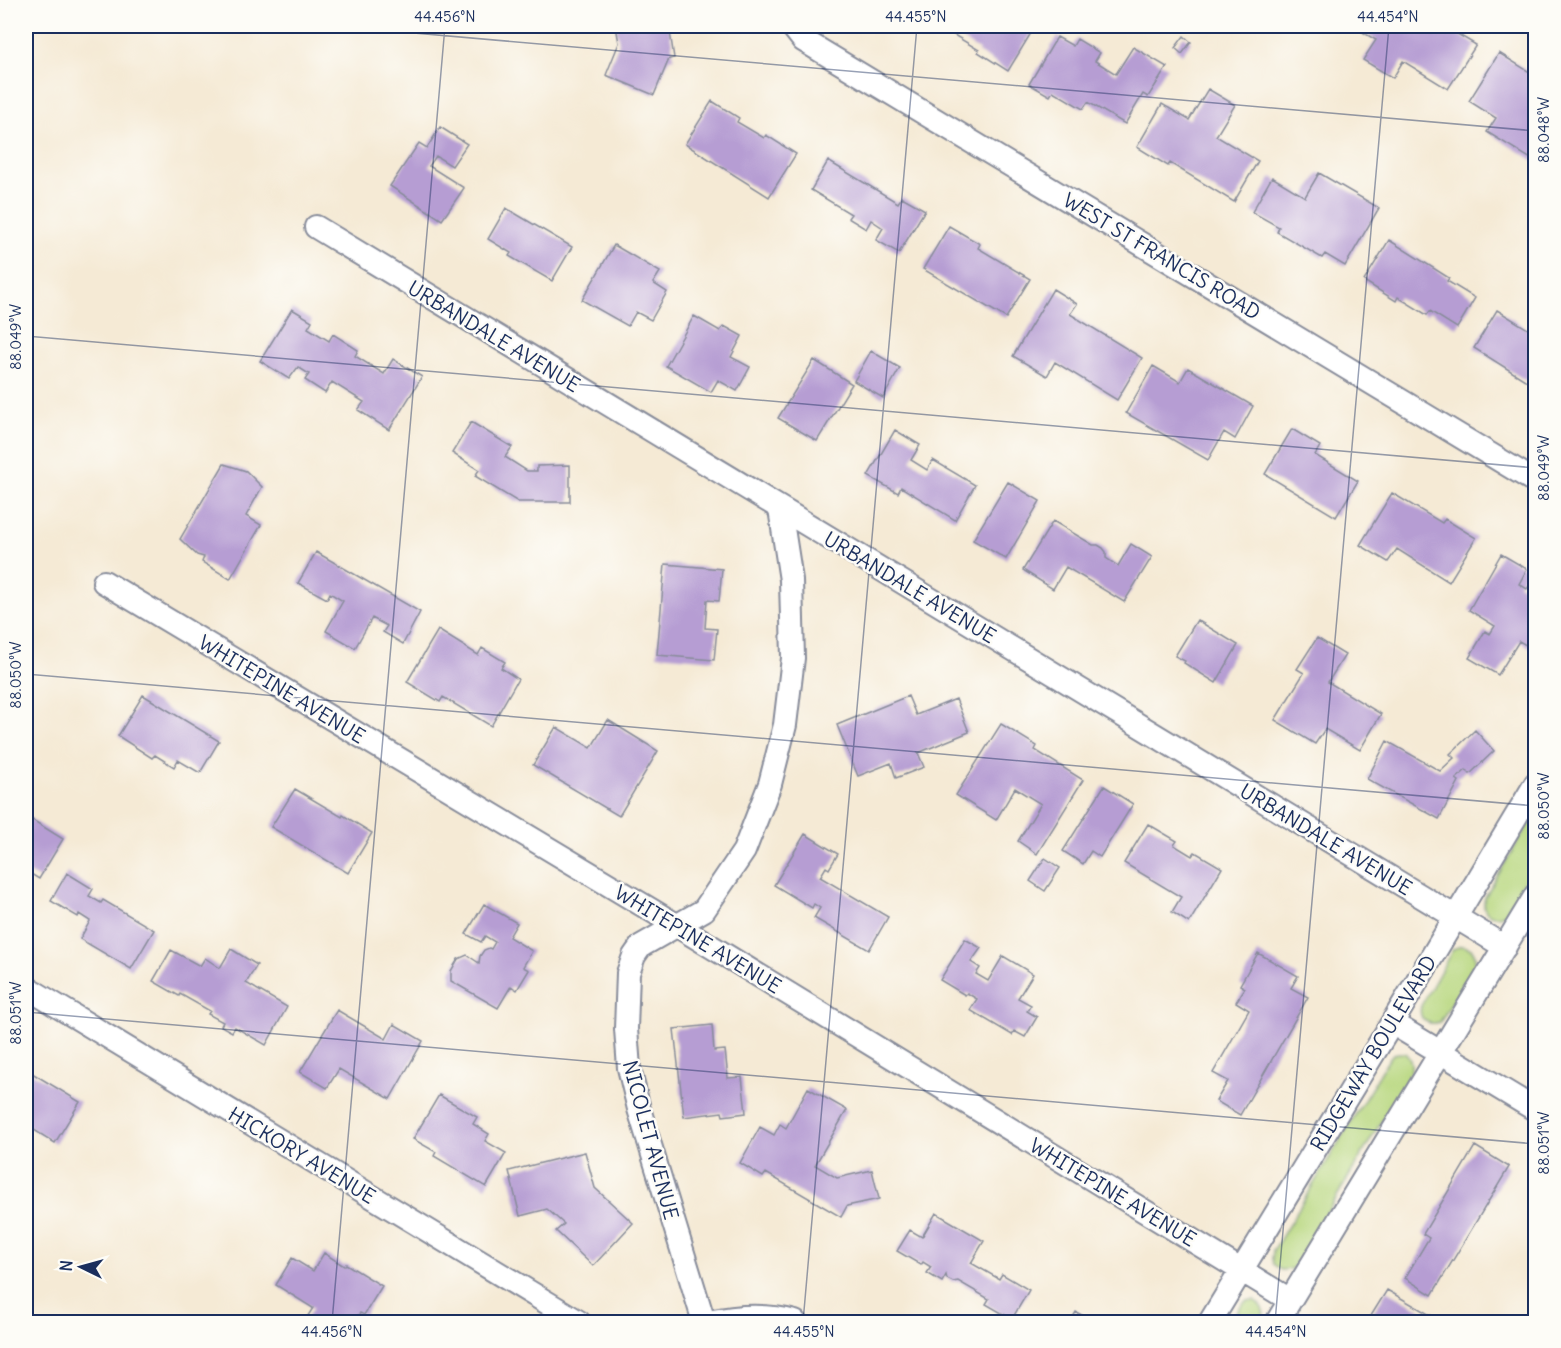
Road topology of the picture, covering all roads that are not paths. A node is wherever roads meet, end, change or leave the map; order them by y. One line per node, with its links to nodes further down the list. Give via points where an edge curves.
1 (792, 26): 3 (street, WEST ST FRANCIS ROAD, via 803,40)
2 (316, 227): 4 (street, URBANDALE AVENUE)
3 (1536, 482)
4 (780, 509): 8 (street, URBANDALE AVENUE); 9 (street, NICOLET AVENUE, via 792,614 793,658 785,725 770,784 744,850 704,910)
5 (104, 582): 9 (street, WHITEPINE AVENUE)
6 (1536, 783): 8 (street, RIDGEWAY BOULEVARD)
7 (1536, 895): 10 (street)
8 (1455, 917): 10 (street, URBANDALE AVENUE); 12 (street, RIDGEWAY BOULEVARD)
9 (676, 925): 15 (street, WHITEPINE AVENUE); 18 (street, NICOLET AVENUE, via 641,946 634,956 628,973 626,1029 629,1068 639,1109)
10 (1505, 947): 13 (street)
11 (26, 987): 17 (street, HICKORY AVENUE)
12 (1392, 1023): 13 (street); 15 (street, RIDGEWAY BOULEVARD)
13 (1440, 1052): 14 (street); 16 (street)
14 (1536, 1110)
15 (1241, 1270): 16 (street, WHITEPINE AVENUE); 20 (street, RIDGEWAY BOULEVARD)
16 (1290, 1300): 21 (street)
17 (579, 1323)
18 (706, 1323): 19 (street, via 760,1317)
19 (795, 1323)
20 (1210, 1323)
21 (1277, 1323)

